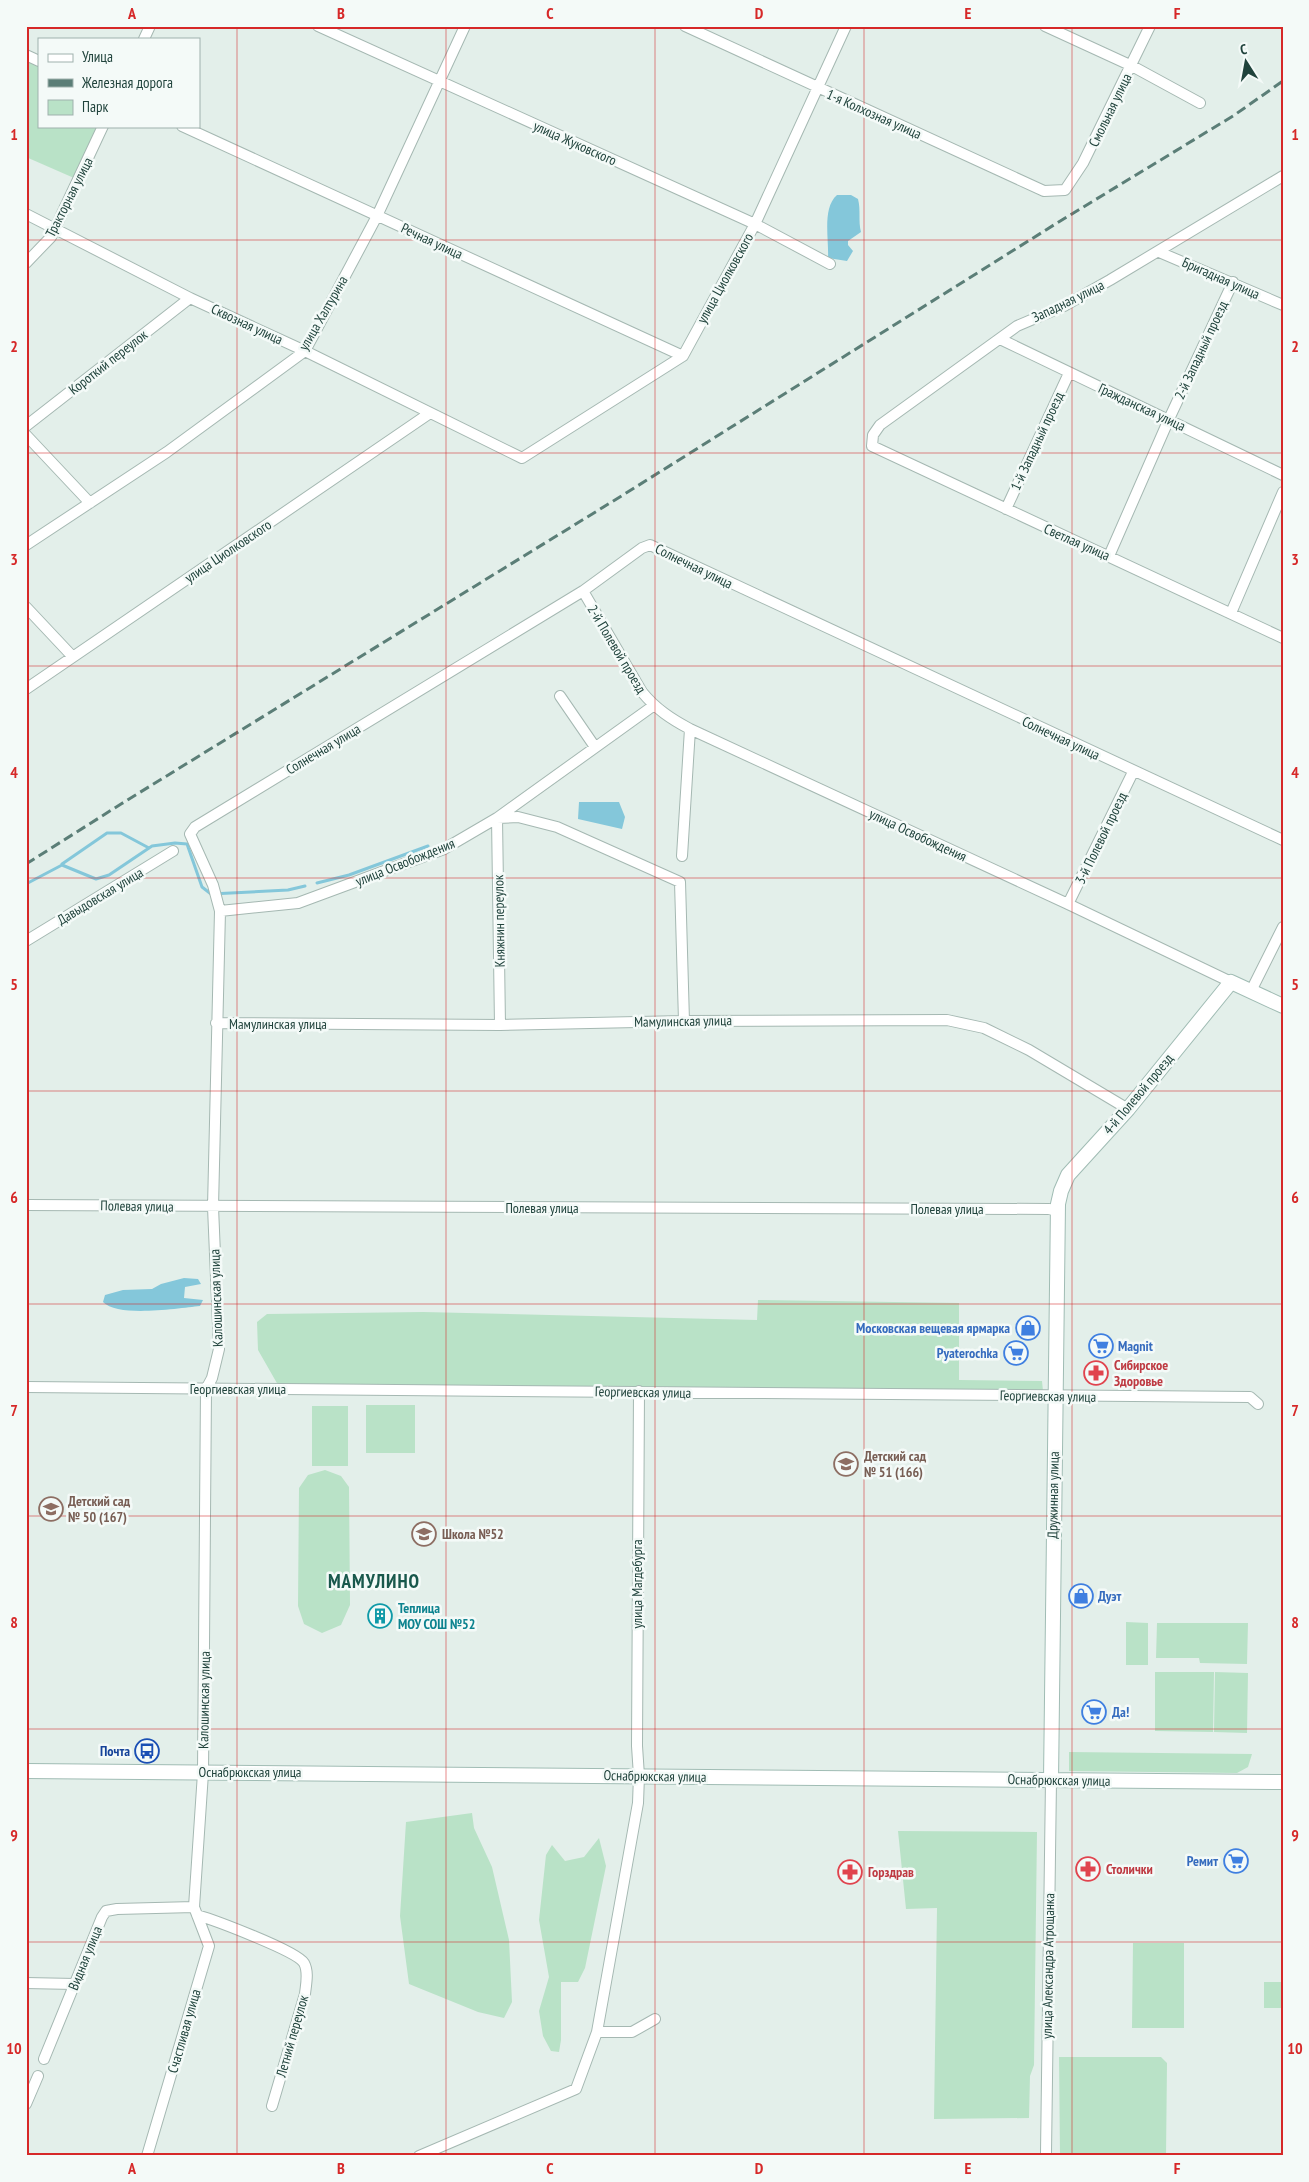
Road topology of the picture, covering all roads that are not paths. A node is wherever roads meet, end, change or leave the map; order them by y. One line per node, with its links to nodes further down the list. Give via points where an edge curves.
1 (150, 26): 8 (street)
2 (318, 26): 12 (street, улица Жуковского)
3 (465, 26): 12 (street, улица Халтурина)
4 (686, 26): 13 (street, 1-я Колхозная улица)
5 (846, 26): 13 (street, улица Циолковского)
6 (1045, 26): 11 (street)
7 (1150, 26): 11 (street, Смольная улица)
8 (144, 38)
9 (26, 55): 10 (street)
10 (38, 61)
11 (1132, 66): 14 (street); 18 (street, Смольная улица, via 1083,164)
12 (439, 82): 20 (street, улица Халтурина); 21 (street, улица Жуковского)
13 (817, 88): 18 (street, 1-я Колхозная улица, via 1044,191); 21 (street, улица Циолковского)
14 (1200, 103)
15 (102, 128): 22 (street, Тракторная улица)
16 (186, 128): 20 (street, Речная улица)
17 (1283, 176): 23 (street, Западная улица)
18 (1065, 190)
19 (26, 214): 22 (street, Сквозная улица)
20 (377, 216): 30 (street, улица Халтурина); 31 (street, Речная улица)
21 (754, 224): 25 (street, улица Жуковского); 31 (street, улица Циолковского)
22 (56, 228): 24 (street, Тракторная улица); 27 (street, Сквозная улица)
23 (1160, 252): 26 (street, Бригадная улица); 29 (street, Западная улица, via 1064,306 1017,326)
24 (26, 263)
25 (830, 264)
26 (1233, 282): 28 (street, Бригадная улица); 34 (street, 2-й Западный проезд)
27 (190, 298): 30 (street, Сквозная улица); 35 (street, Короткий переулок)
28 (1283, 305)
29 (1000, 339): 32 (street, Гражданская улица); 37 (street, Западная улица, via 880,425)
30 (305, 351): 33 (street, Сквозная улица); 41 (street, улица Халтурина, via 167,452)
31 (683, 356): 38 (street, улица Циолковского)
32 (1069, 373): 34 (street, Гражданская улица); 42 (street, 1-й Западный проезд)
33 (430, 413): 38 (street, Сквозная улица); 49 (street, улица Циолковского)
34 (1169, 419): 39 (street, Гражданская улица); 44 (street, 2-й Западный проезд)
35 (26, 426)
36 (26, 435): 41 (street)
37 (872, 446): 42 (street, Светлая улица)
38 (522, 458)
39 (1283, 475)
40 (1283, 492): 47 (street)
41 (90, 502): 43 (street, улица Халтурина)
42 (1006, 510): 44 (street, Светлая улица)
43 (26, 545)
44 (1110, 556): 47 (street, Светлая улица)
45 (582, 591): 52 (street, 2-й Полевой проезд); 55 (street, Солнечная улица, via 650,545); 60 (street, Солнечная улица, via 195,827 190,834)
46 (26, 607): 49 (street)
47 (1231, 613): 48 (street, Светлая улица)
48 (1283, 638)
49 (73, 657): 50 (street, улица Циолковского)
50 (26, 689)
51 (560, 696): 54 (street)
52 (653, 706): 53 (street, улица Освобождения); 54 (street, улица Освобождения)
53 (690, 729): 59 (street); 61 (street, улица Освобождения)
54 (595, 748): 56 (street, улица Освобождения)
55 (1133, 772): 57 (street, Солнечная улица); 61 (street, 3-й Полевой проезд)
56 (497, 818): 62 (street, улица Освобождения, via 444,849 298,903); 68 (street, via 518,817 557,827 680,882); 70 (street, Княжнин переулок)
57 (1283, 840)
58 (173, 851): 64 (street, Давыдовская улица)
59 (682, 856)
60 (213, 885): 62 (street, Калошинская улица)
61 (1068, 904): 65 (street, улица Освобождения)
62 (220, 911): 69 (street, Калошинская улица)
63 (1283, 927): 66 (street)
64 (26, 941)
65 (1231, 982): 66 (street, улица Освобождения); 71 (street, 4-й Полевой проезд)
66 (1251, 991): 67 (street, улица Освобождения)
67 (1283, 1006)
68 (684, 1021): 70 (street, Мамулинская улица); 71 (street, Мамулинская улица, via 947,1020 984,1028 1029,1050)
69 (216, 1023): 70 (street, Мамулинская улица); 73 (street, Калошинская улица)
70 (500, 1025)
71 (1128, 1109): 74 (street, 4-й Полевой проезд, via 1068,1175 1060,1194)
72 (26, 1205): 73 (street, Полевая улица)
73 (213, 1207): 74 (street, Полевая улица); 76 (street, Калошинская улица, via 219,1349 212,1378)
74 (1058, 1211): 78 (street, Дружинная улица)
75 (26, 1387): 76 (street, Георгиевская улица)
76 (206, 1388): 77 (street, Георгиевская улица); 81 (street, Калошинская улица)
77 (639, 1392): 78 (street, Георгиевская улица); 82 (street, улица Магдебурга)
78 (1055, 1396): 79 (street, Георгиевская улица, via 1250,1398); 83 (street, Дружинная улица)
79 (1258, 1404)
80 (26, 1771): 81 (street, Оснабрюкская улица)
81 (203, 1772): 82 (street, Оснабрюкская улица); 85 (street, Калошинская улица)
82 (639, 1776): 83 (street, Оснабрюкская улица); 89 (street, улица Магдебурга, via 638,1803)
83 (1051, 1780): 84 (street, Оснабрюкская улица); 94 (street, улица Александра Атрощанка)
84 (1283, 1782)
85 (195, 1911): 87 (street, Видная улица, via 106,1911); 93 (street, Летний переулок, via 288,1952 305,1965 305,1994); 95 (street, Счастливая улица, via 209,1946)
86 (26, 1983): 87 (street)
87 (75, 1984): 90 (street, Видная улица)
88 (655, 2019): 89 (street, via 632,2032)
89 (597, 2032): 96 (street, улица Магдебурга, via 576,2089)
90 (44, 2059)
91 (38, 2076): 92 (street)
92 (26, 2104)
93 (272, 2106)
94 (1046, 2153)
95 (147, 2156)
96 (419, 2156)

